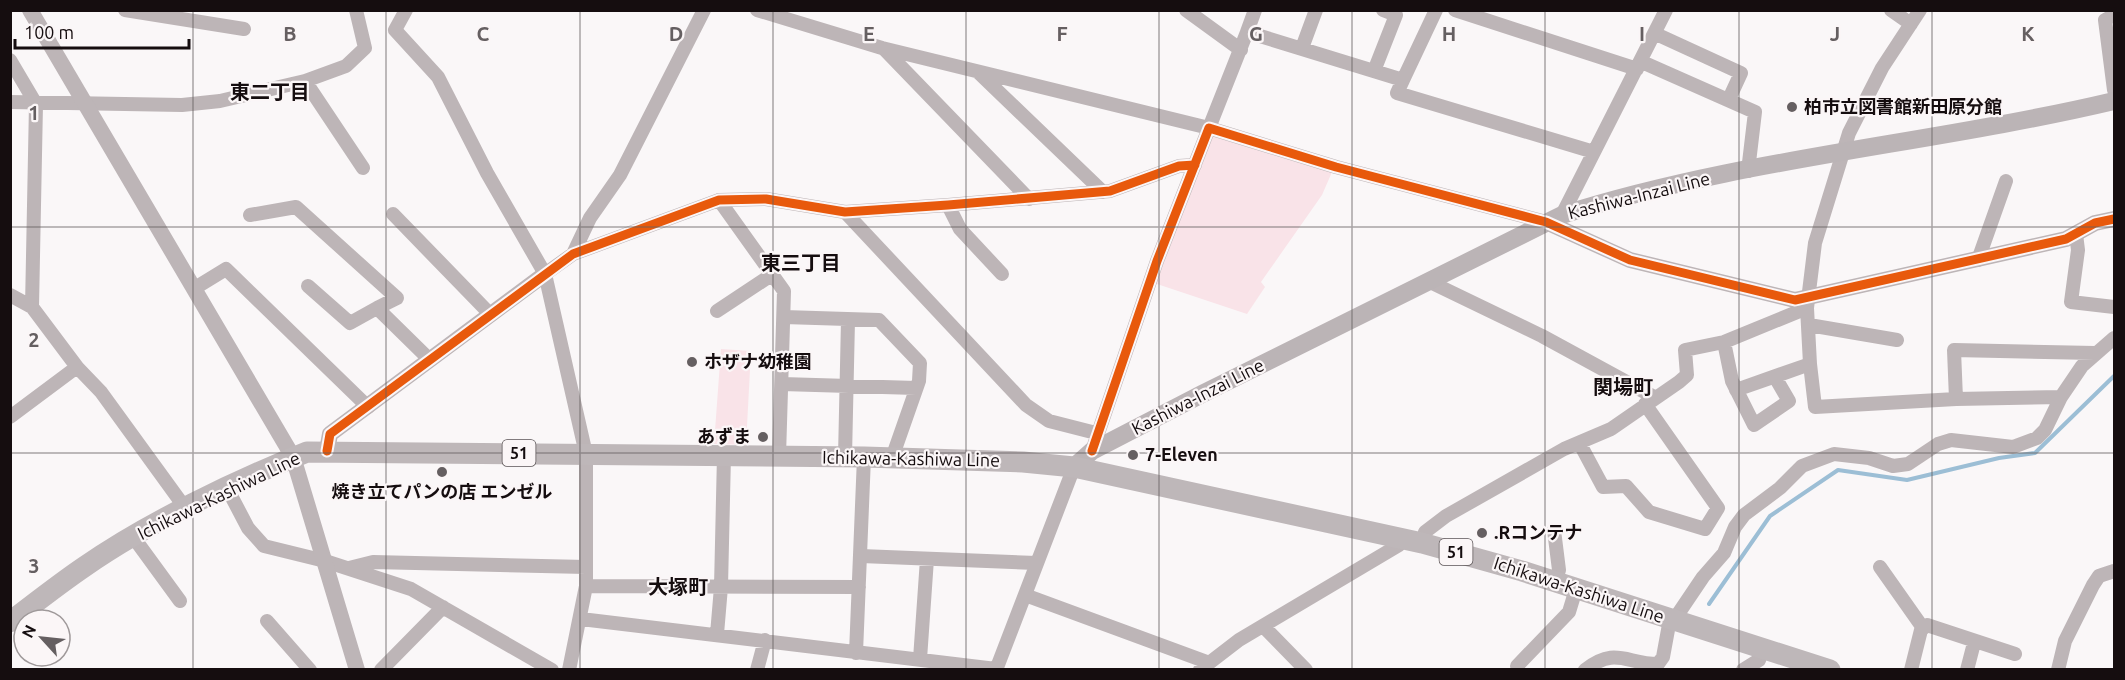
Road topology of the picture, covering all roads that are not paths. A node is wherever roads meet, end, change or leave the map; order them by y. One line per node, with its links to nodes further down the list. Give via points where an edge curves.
1 (30, 10): 34 (street)
2 (125, 10): 19 (street)
3 (356, 10): 29 (street, via 364,48 346,66)
4 (406, 10): 55 (street, via 395,30 438,77)
5 (704, 10): 53 (street, via 624,167 590,218)
6 (757, 10): 21 (street)
7 (1186, 10): 23 (street)
8 (1263, 10): 17 (street)
9 (1316, 10): 22 (street)
10 (1383, 10): 27 (street, via 1396,15)
11 (1436, 10): 28 (street)
12 (1455, 10): 25 (street)
13 (1666, 10): 20 (street)
14 (1891, 10): 18 (street)
15 (1920, 10): 18 (street)
16 (2115, 15): 30 (street, via 2105,20)
17 (1252, 22): 22 (street); 23 (street)
18 (1911, 24): 38 (street, via 1859,110)
19 (244, 29)
20 (1656, 34): 25 (street); 31 (street, via 1742,73)
21 (882, 48): 26 (street); 44 (street)
22 (1302, 48): 27 (street)
23 (1241, 50): 36 (street)
24 (10, 60): 35 (street)
25 (1640, 65): 31 (street); 37 (street)
26 (978, 71): 36 (street); 43 (street)
27 (1374, 71): 28 (street)
28 (1403, 80): 37 (street, via 1397,93)
29 (305, 81): 34 (street, via 220,102); 40 (street)
30 (2115, 90)
31 (1729, 99): 41 (street, via 1755,112)
32 (2115, 101): 38 (main road, Kashiwa-Inzai Line)
33 (10, 102): 35 (street)
34 (85, 103): 35 (street); 60 (street)
35 (36, 104): 63 (street)
36 (1209, 128): 39 (street); 50 (street, via 1336,167)
37 (1594, 152): 50 (street)
38 (1843, 152): 41 (main road, Kashiwa-Inzai Line); 62 (street, via 1815,243)
39 (1196, 165): 43 (street, via 1179,166); 88 (street, via 1157,261)
40 (363, 168)
41 (1748, 171): 50 (main road, Kashiwa-Inzai Line, via 1645,191)
42 (2006, 181): 54 (street)
43 (1103, 192): 44 (street)
44 (1029, 199): 46 (street)
45 (719, 200): 47 (street, via 766,199); 53 (street); 56 (street)
46 (948, 205): 47 (street); 57 (street, via 960,229)
47 (845, 212): 88 (street, via 1026,405 1049,421)
48 (393, 214): 67 (street)
49 (250, 215): 65 (street, via 296,207 397,298)
50 (1554, 219): 58 (main road, Kashiwa-Inzai Line); 62 (street, via 1630,260)
51 (2115, 219): 52 (street, via 2095,223)
52 (2076, 234): 54 (street); 64 (street, via 2078,250 2071,303)
53 (573, 254): 55 (street)
54 (1978, 260): 62 (street)
55 (545, 274): 67 (street); 91 (street)
56 (773, 274): 66 (street); 68 (street, via 784,291)
57 (1002, 274)
58 (1428, 281): 85 (street, via 1542,336); 88 (main road, Kashiwa-Inzai Line)
59 (308, 286): 65 (street, via 350,323)
60 (195, 288): 86 (street, via 226,268); 95 (street)
61 (10, 295): 63 (street)
62 (1807, 304): 70 (street); 73 (street)
63 (32, 307): 77 (street)
64 (2115, 307)
65 (378, 308): 75 (street)
66 (717, 311)
67 (491, 315): 75 (street)
68 (784, 317): 69 (street); 79 (street)
69 (848, 320): 80 (street); 81 (street, via 879,320 920,363)
70 (1809, 325): 72 (street); 76 (street)
71 (2115, 338): 74 (street)
72 (1897, 340)
73 (1724, 342): 82 (street); 85 (street, via 1685,350 1687,375)
74 (2096, 353): 83 (street); 84 (street, via 1954,350)
75 (430, 360): 86 (street)
76 (1810, 364): 78 (street); 84 (street, via 1815,407)
77 (77, 367): 87 (street); 99 (street, via 101,392)
78 (1775, 377): 82 (street); 82 (street, via 1789,401 1754,425)
79 (782, 384): 80 (street); 93 (street)
80 (846, 387): 81 (street); 94 (street)
81 (916, 388): 96 (street)
82 (1736, 390)
83 (2061, 397): 84 (street); 120 (street, via 2045,430 2037,438 2013,447 1952,440 1938,444 1908,464 1893,466 1869,458 1834,454 1802,466 1744,515 1725,553)
84 (1956, 399)
85 (1649, 401): 89 (street, via 1611,429); 89 (street, via 1718,508 1705,530 1649,512 1626,486 1603,487)
86 (368, 407): 90 (street, via 330,434)
87 (10, 417)
88 (1094, 442): 97 (main road, Kashiwa-Inzai Line)
89 (1580, 444): 102 (street, via 1564,449 1446,516)
90 (327, 451): 91 (main road, Ichikawa-Kashiwa Line / 51); 95 (main road, Ichikawa-Kashiwa Line / 51, via 307,452)
91 (586, 454): 92 (main road, Ichikawa-Kashiwa Line / 51); 107 (street)
92 (724, 455): 93 (main road, Ichikawa-Kashiwa Line / 51); 114 (street)
93 (779, 456): 94 (main road, Ichikawa-Kashiwa Line / 51)
94 (855, 457): 96 (main road, Ichikawa-Kashiwa Line / 51); 103 (street)
95 (293, 458): 98 (main road, Ichikawa-Kashiwa Line / 51); 105 (street)
96 (892, 458): 97 (main road, Ichikawa-Kashiwa Line / 51)
97 (1074, 467): 102 (main road, Ichikawa-Kashiwa Line / 51); 106 (street)
98 (227, 488): 99 (main road, Ichikawa-Kashiwa Line / 51); 105 (street, via 248,528 264,546)
99 (186, 509): 101 (main road, Ichikawa-Kashiwa Line / 51)
100 (1554, 530): 111 (street, via 1559,570)
101 (134, 538): 117 (street); 122 (main road, Ichikawa-Kashiwa Line / 51, via 85,566)
102 (1412, 540): 111 (main road, Ichikawa-Kashiwa Line / 51); 123 (street)
103 (861, 556): 104 (street); 113 (street)
104 (927, 559): 106 (street); 131 (street)
105 (325, 561): 109 (street); 136 (street)
106 (1036, 563): 116 (street)
107 (586, 567): 109 (street, via 373,562); 112 (street)
108 (1880, 567): 124 (street)
109 (347, 568): 118 (street, via 411,589)
110 (2115, 571): 148 (street, via 2099,576 2093,585 2066,641)
111 (1555, 582): 115 (main road, Ichikawa-Kashiwa Line / 51)
112 (586, 586): 114 (street); 119 (street)
113 (859, 587): 114 (street); 129 (street)
114 (721, 588): 125 (street)
115 (1576, 589): 120 (main road, Ichikawa-Kashiwa Line / 51); 134 (street, via 1569,612)
116 (1025, 595): 133 (street); 141 (street)
117 (180, 601)
118 (443, 607): 137 (street); 138 (street)
119 (581, 619): 125 (street); 139 (street)
120 (1672, 620): 128 (main road, Ichikawa-Kashiwa Line / 51); 143 (street, via 1658,664 1623,656 1606,657)
121 (267, 621): 135 (street)
122 (10, 622)
123 (1264, 627): 133 (street); 142 (street)
124 (1923, 628): 127 (street, via 1927,625); 146 (street)
125 (717, 634): 126 (street)
126 (765, 640): 129 (street); 140 (street)
127 (1974, 643): 130 (street); 147 (street)
128 (1763, 649): 144 (street, via 1759,660); 145 (main road, Ichikawa-Kashiwa Line / 51)
129 (856, 653): 132 (street)
130 (2015, 654)
131 (920, 659): 132 (street); 141 (street)
132 (903, 663)
133 (1204, 666)
134 (1517, 666)
135 (310, 669)
136 (357, 669)
137 (381, 669)
138 (552, 669)
139 (569, 669)
140 (756, 669)
141 (996, 669)
142 (1306, 669)
143 (1585, 669)
144 (1743, 669)
145 (1830, 669)
146 (1911, 669)
147 (1967, 669)
148 (2058, 669)

